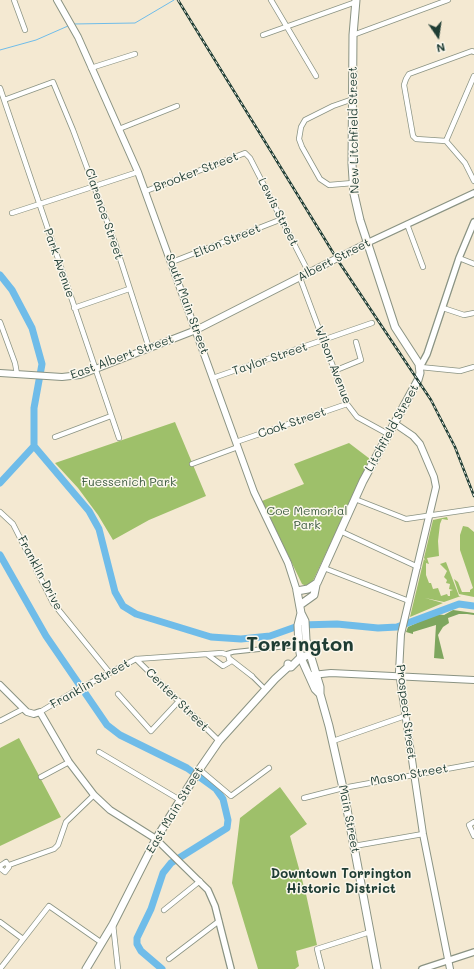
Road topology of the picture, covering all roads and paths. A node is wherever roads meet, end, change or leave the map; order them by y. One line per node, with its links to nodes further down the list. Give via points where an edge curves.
1 (14, 0): 7 (street)
2 (57, 0): 12 (main road, South Main Street)
3 (271, 0): 6 (street)
4 (448, 0): 9 (street)
5 (356, 1): 6 (street); 9 (main road, New Litchfield Street)
6 (287, 26): 8 (street); 13 (street)
7 (25, 30)
8 (263, 35)
9 (353, 35): 16 (main road, New Litchfield Street)
10 (474, 52): 20 (street, via 409,74 404,85 413,136 416,139)
11 (135, 54): 12 (street)
12 (91, 68): 19 (main road, South Main Street)
13 (316, 76)
14 (474, 76): 20 (street)
15 (0, 88): 17 (street, Park Avenue)
16 (353, 99): 24 (main road, New Litchfield Street); 24 (street, via 305,120 299,139 320,179 329,184)
17 (4, 100): 25 (street, Clarence Street, via 53,82); 28 (street, Park Avenue)
18 (177, 106): 19 (street)
19 (119, 129): 22 (main road, South Main Street)
20 (446, 141): 23 (street, via 465,163)
21 (245, 152): 26 (street, Brooker Street); 30 (street, Lewis Street)
22 (138, 172): 25 (street); 26 (main road, South Main Street)
23 (474, 182)
24 (352, 183): 33 (main road, New Litchfield Street)
25 (94, 186): 28 (street); 40 (street, Clarence Street)
26 (146, 191): 35 (main road, South Main Street)
27 (474, 193): 32 (street, Albert Street)
28 (40, 204): 29 (street); 41 (street, Park Avenue)
29 (12, 213)
30 (282, 219): 35 (street, Elton Street); 38 (street, Lewis Street)
31 (474, 222): 34 (street, Litchfield Street)
32 (407, 224): 33 (street, Albert Street); 37 (street)
33 (367, 243): 38 (main road, Albert Street); 50 (main road, New Litchfield Street, via 395,327)
34 (459, 258): 36 (street); 42 (street, Litchfield Street)
35 (172, 262): 46 (main road, South Main Street)
36 (474, 264)
37 (423, 267)
38 (309, 273): 39 (main road, Albert Street)
39 (300, 278): 46 (main road, Albert Street); 47 (street, Wilson Avenue)
40 (129, 289): 41 (street); 49 (street, Clarence Street)
41 (74, 308): 52 (street, Park Avenue)
42 (444, 308): 43 (street, via 464,315); 50 (street, Litchfield Street)
43 (474, 313)
44 (0, 322): 55 (street)
45 (372, 323): 47 (street, Taylor Street)
46 (196, 330): 49 (main road, East Albert Street); 56 (main road, South Main Street)
47 (323, 340): 53 (street, Wilson Avenue); 56 (street, Taylor Street)
48 (356, 342): 53 (street, via 361,360)
49 (149, 348): 52 (main road, East Albert Street)
50 (420, 367): 51 (street, via 460,370); 59 (main road, Litchfield Street, via 418,380)
51 (474, 367)
52 (95, 369): 55 (main road, East Albert Street, via 62,377); 58 (street, Park Avenue)
53 (334, 371): 57 (street, Wilson Avenue)
54 (0, 373): 55 (main road, East Albert Street)
55 (17, 374)
56 (213, 378): 63 (main road, South Main Street)
57 (348, 404): 60 (street, Wilson Avenue, via 357,417); 63 (street, Cook Street)
58 (111, 416): 61 (street); 62 (street, Park Avenue)
59 (394, 424): 60 (main road, Litchfield Street); 68 (main road, Prospect Street, via 413,436 420,444 434,477 436,487)
60 (388, 434): 65 (main road, Litchfield Street)
61 (56, 437)
62 (119, 438)
63 (237, 445): 64 (street, Cook Street); 73 (main road, South Main Street, via 254,492 288,563)
64 (192, 464)
65 (355, 500): 68 (street, via 406,519); 69 (main road, Litchfield Street)
66 (474, 509): 68 (street)
67 (0, 512): 86 (street, Franklin Drive, via 13,524 53,603)
68 (429, 517): 70 (main road, Prospect Street)
69 (340, 531): 70 (street); 71 (main road, Litchfield Street)
70 (418, 567): 74 (main road, Prospect Street)
71 (324, 568): 72 (main road, Litchfield Street); 74 (street)
72 (316, 585): 73 (main road); 75 (main road, Litchfield Street, via 314,595)
73 (298, 591): 75 (main road, South Main Street)
74 (410, 601): 89 (main road, Prospect Street, via 401,634)
75 (300, 605): 76 (main road, South Main Street)
76 (301, 622): 77 (main road, South Main Street); 78 (main road, South Main Street)
77 (306, 630): 81 (main road, Main Street)
78 (298, 632): 79 (main road, Main Street)
79 (298, 644): 80 (street, Franklin Street); 83 (main road, Main Street)
80 (226, 654): 82 (street, Franklin Street); 85 (street)
81 (310, 654): 83 (main road, East Main Street); 87 (main road, Main Street)
82 (208, 655): 84 (street, Franklin Street); 85 (street, via 222,666 228,664)
83 (300, 657): 87 (main road, Main Street); 92 (main road, East Main Street, via 293,660)
84 (136, 659): 86 (street, Franklin Street); 94 (street, Center Street)
85 (230, 659): 88 (street)
86 (109, 672): 96 (street, Franklin Street)
87 (312, 675): 89 (main road); 100 (main road, Main Street, via 320,688)
88 (252, 676): 92 (street)
89 (400, 677): 90 (main road); 97 (main road, Prospect Street)
90 (474, 680)
91 (0, 685): 95 (main road)
92 (265, 689): 99 (main road, East Main Street)
93 (118, 694): 94 (street, via 151,731)
94 (179, 701): 99 (street, Center Street)
95 (23, 709): 96 (main road, Franklin Street, via 34,714); 98 (street)
96 (40, 712): 102 (main road)
97 (405, 716): 100 (street); 106 (main road, Prospect Street)
98 (0, 721)
99 (219, 741): 105 (main road, East Main Street)
100 (333, 741): 108 (main road, Main Street)
101 (99, 752): 111 (street)
102 (68, 762): 107 (street); 109 (main road)
103 (474, 764): 106 (street, Mason Street)
104 (268, 768): 105 (street, via 231,796)
105 (199, 769): 111 (main road, East Main Street)
106 (414, 774): 108 (street, Mason Street); 113 (main road, Prospect Street)
107 (41, 777)
108 (343, 788): 110 (street, Mason Street); 116 (main road, Main Street)
109 (94, 795): 115 (main road, via 110,810); 117 (street, via 66,822 58,845 54,849 9,865 5,872)
110 (304, 798)
111 (180, 800): 115 (main road, East Main Street)
112 (472, 823): 114 (street)
113 (423, 834): 116 (street); 128 (main road, Prospect Street)
114 (474, 836)
115 (156, 839): 118 (street); 122 (main road, East Main Street)
116 (354, 846): 123 (main road, Main Street)
117 (0, 867)
118 (200, 881): 119 (street); 120 (street, via 208,890)
119 (164, 910)
120 (219, 921): 127 (street); 132 (street)
121 (0, 922): 124 (street)
122 (113, 924): 125 (main road, East Main Street); 131 (street)
123 (370, 932): 133 (street, via 317,949); 134 (main road, Main Street)
124 (23, 939): 125 (street, via 49,906); 129 (street)
125 (102, 943): 130 (main road, East Main Street)
126 (474, 952): 128 (street)
127 (169, 959)
128 (448, 960): 135 (street); 136 (main road, Prospect Street)
129 (0, 969)
130 (86, 969)
131 (118, 969)
132 (231, 969)
133 (322, 969)
134 (377, 969)
135 (422, 969)
136 (450, 969)

